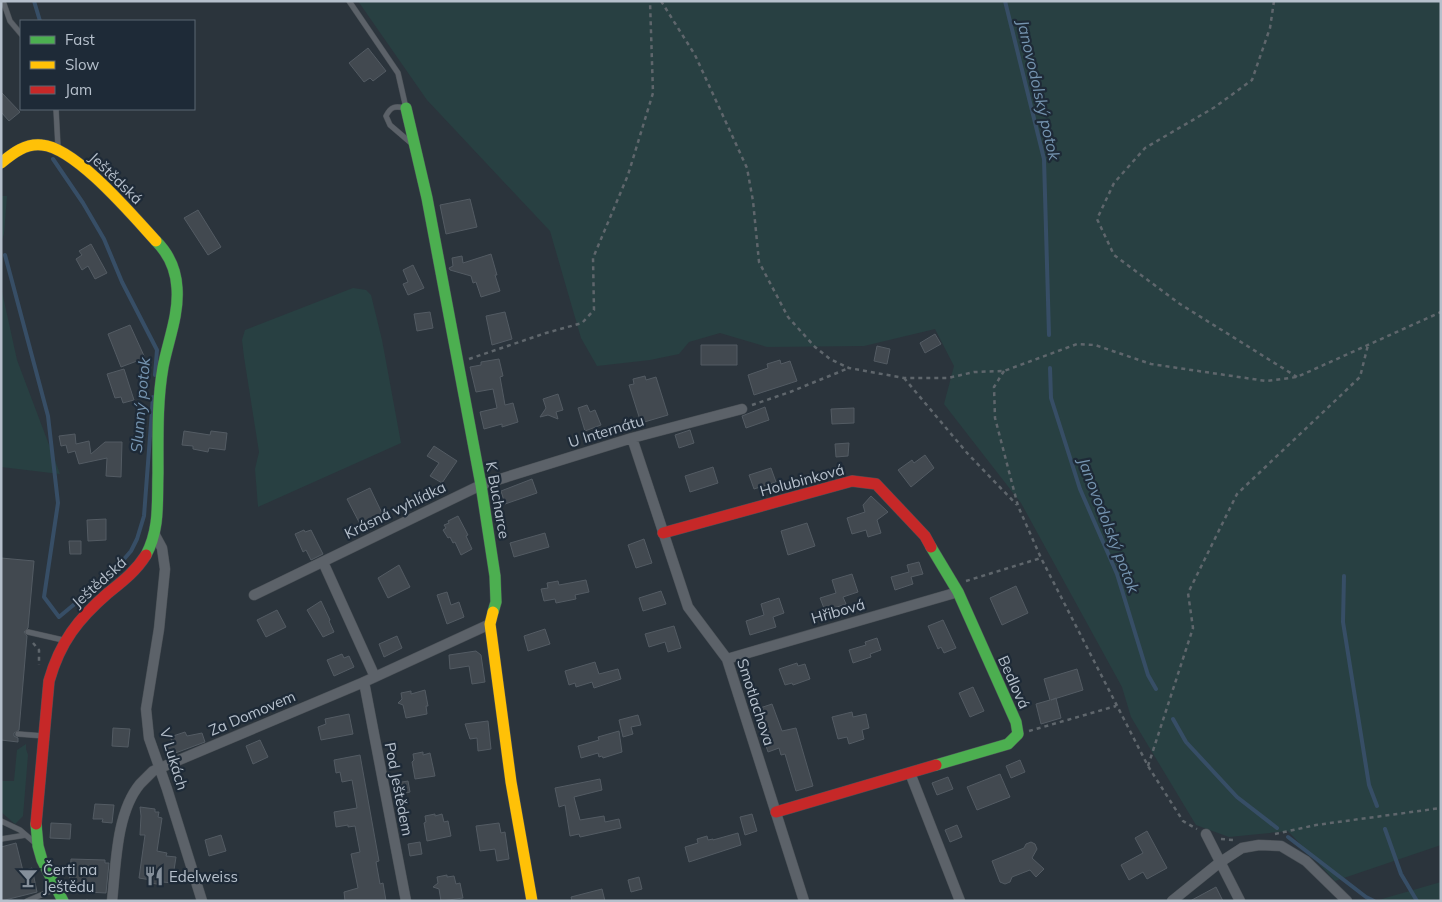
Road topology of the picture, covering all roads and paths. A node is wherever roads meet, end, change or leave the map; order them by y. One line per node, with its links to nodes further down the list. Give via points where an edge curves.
1 (3, 1): 6 (lane, via 10,21)
2 (349, 1): 7 (lane, via 398,73)
3 (650, 1): 14 (path, via 653,93 628,175 593,258 594,310 582,323)
4 (661, 1): 15 (path, via 695,55 747,168 760,262 788,317 814,347)
5 (1274, 1): 17 (path, via 1270,28 1252,80 1216,108 1145,148 1114,183 1097,219 1114,255 1180,304)
6 (20, 33)
7 (406, 108): 9 (street, K Bucharce); 9 (lane, via 395,106 386,116 390,125)
8 (56, 110): 10 (lane)
9 (415, 145): 14 (street, K Bucharce)
10 (58, 148): 11 (street, via 28,146); 24 (street, Ještědská, via 126,207 169,256 178,279 178,299 161,381)
11 (1, 163)
12 (1441, 312): 13 (path)
13 (1368, 346): 17 (path); 39 (path, via 1360,377 1237,494 1188,593 1193,628)
14 (457, 364): 21 (street, K Bucharce)
15 (848, 368): 18 (path); 19 (path)
16 (1004, 371): 17 (path, via 1077,344 1095,344 1151,364 1266,380); 18 (path, via 974,372 948,378); 22 (path, via 994,387 995,418)
17 (1297, 377)
18 (904, 378): 22 (path, via 968,454)
19 (742, 409): 20 (street, U Internátu)
20 (632, 438): 21 (street, U Internátu); 23 (street, Smotlachova)
21 (481, 485): 26 (street, Krásná vyhlídka); 29 (street, K Bucharce, via 495,576 496,602)
22 (1018, 506): 25 (path)
23 (663, 533): 27 (street, Holubinková, via 852,481 876,484 925,536); 32 (street, Smotlachova, via 688,607)
24 (155, 535): 31 (street, Ještědská, via 148,553 135,571 75,624); 40 (street, V Lukách, via 162,548 165,569 146,709 149,738)
25 (1041, 558): 27 (path, via 964,582); 35 (path)
26 (323, 562): 28 (street, Krásná vyhlídka); 33 (street)
27 (958, 592): 32 (street, Hřibová); 37 (street, Bedlová, via 1016,722)
28 (254, 595)
29 (490, 624): 33 (street, Za Domovem); 58 (street, K Bucharce, via 511,782)
30 (28, 632): 31 (lane)
31 (63, 640): 38 (street, Ještědská, via 50,673)
32 (727, 659): 43 (street, Smotlachova)
33 (375, 677): 34 (street, Za Domovem)
34 (364, 682): 40 (street, Za Domovem); 57 (street, Pod Ještědem)
35 (1116, 706): 37 (path); 39 (path)
36 (18, 734): 38 (lane)
37 (1018, 734): 41 (street, via 1008,744)
38 (44, 736): 50 (street, Ještědská, via 36,822)
39 (1148, 766): 45 (path, via 1183,821)
40 (158, 768): 55 (street, Za Domovem, via 139,786 127,807 120,834); 56 (street, V Lukách)
41 (910, 773): 43 (street); 60 (street)
42 (1441, 808): 47 (path, via 1316,825)
43 (776, 812): 59 (street, Smotlachova)
44 (1, 821): 46 (lane)
45 (1206, 834): 49 (path, via 1216,839); 51 (street)
46 (26, 835): 48 (lane); 50 (lane)
47 (1271, 835)
48 (1, 839)
49 (1236, 840)
50 (38, 846): 52 (street, Ještědská)
51 (1219, 863): 61 (street); 62 (street); 63 (street, via 1242,848 1281,846 1306,861)
52 (56, 889): 53 (lane); 54 (street, Ještědská)
53 (27, 901)
54 (63, 901)
55 (112, 901)
56 (202, 901)
57 (406, 901)
58 (532, 901)
59 (804, 901)
60 (960, 901)
61 (1172, 901)
62 (1240, 901)
63 (1347, 901)

